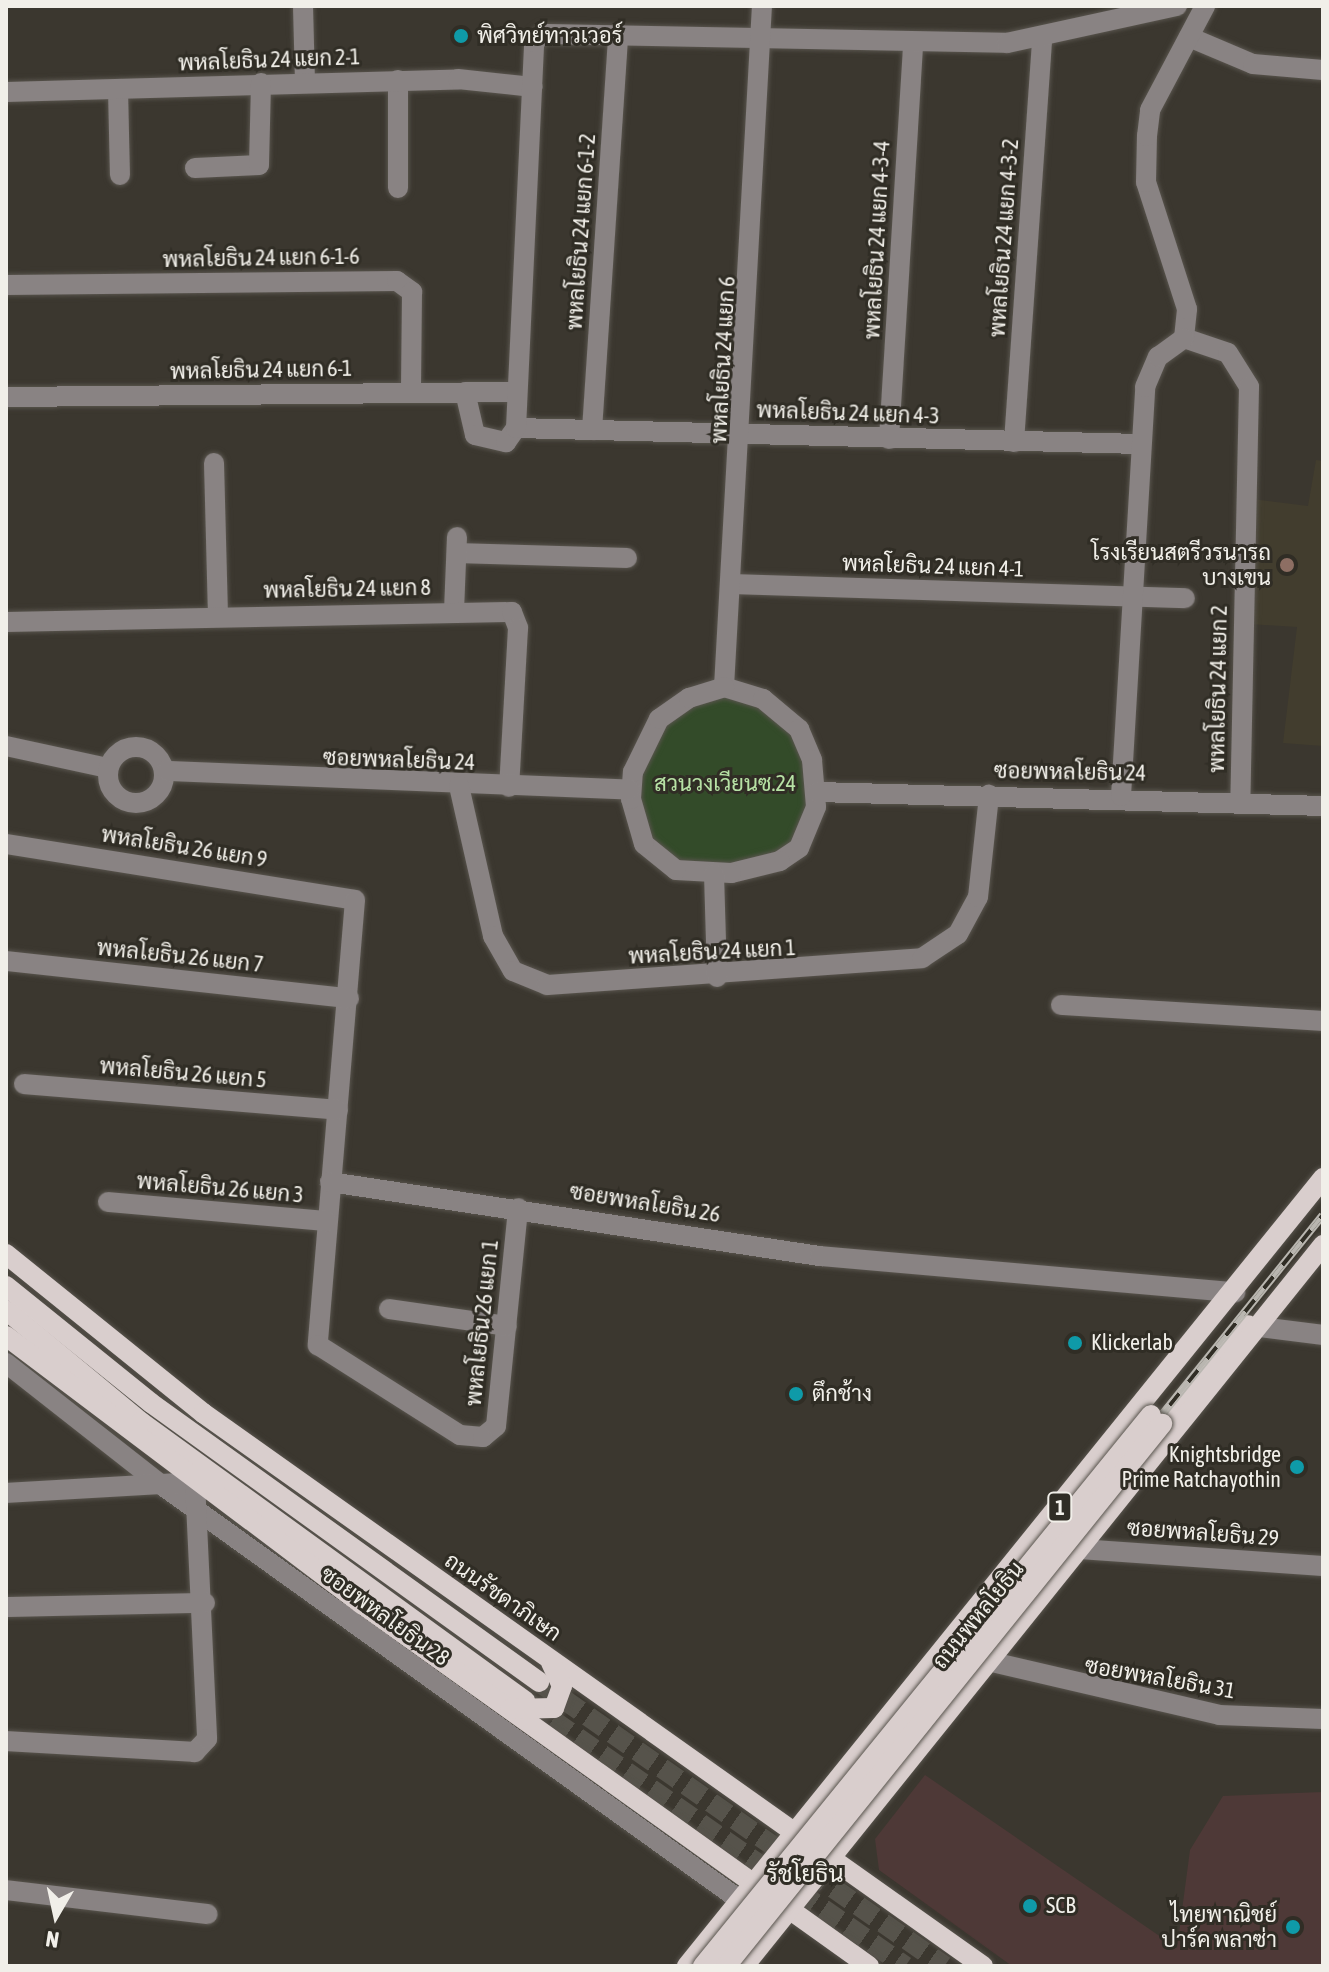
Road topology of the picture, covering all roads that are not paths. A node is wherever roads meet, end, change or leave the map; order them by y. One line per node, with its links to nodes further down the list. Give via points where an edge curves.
1 (303, 6): 12 (street)
2 (762, 6): 5 (street, พหลโยธิน 24 แยก 6)
3 (1177, 6): 8 (street)
4 (1205, 6): 6 (street)
5 (763, 36): 7 (street); 9 (street); 28 (street, พหลโยธิน 24 แยก 6)
6 (1189, 37): 10 (street, via 1253,64); 21 (street, via 1150,110 1145,162 1187,309)
7 (618, 38): 14 (street, via 536,37); 27 (street, พหลโยธิน 24 แยก 6-1-2)
8 (1042, 38): 9 (street); 30 (street, พหลโยธิน 24 แยก 4-3-2)
9 (913, 44): 29 (street, พหลโยธิน 24 แยก 4-3-4)
10 (1323, 70)
11 (398, 80): 12 (street, พหลโยธิน 24 แยก 2-1); 14 (street, พหลโยธิน 24 แยก 2-1, via 478,79); 19 (street)
12 (305, 82): 13 (street, พหลโยธิน 24 แยก 2-1)
13 (261, 83): 15 (street, พหลโยธิน 24 แยก 2-1); 17 (street, via 259,165)
14 (533, 87): 24 (street)
15 (118, 89): 16 (street, พหลโยธิน 24 แยก 2-1); 18 (street)
16 (6, 92)
17 (195, 168)
18 (120, 175)
19 (398, 188)
20 (6, 285): 22 (street, พหลโยธิน 24 แยก 6-1-6, via 397,281 412,292)
21 (1184, 338): 31 (street, via 1150,368); 50 (street, พหลโยธิน 24 แยก 2, via 1228,353 1249,387)
22 (411, 392): 23 (street, พหลโยธิน 24 แยก 6-1); 25 (street, พหลโยธิน 24 แยก 6-1)
23 (465, 392): 24 (street, พหลโยธิน 24 แยก 6-1); 26 (street, พหลโยธิน 24 แยก 4-3, via 479,438 506,442)
24 (516, 392): 26 (street)
25 (6, 397)
26 (516, 424): 27 (street, พหลโยธิน 24 แยก 4-3)
27 (592, 430): 28 (street, พหลโยธิน 24 แยก 4-3)
28 (743, 434): 29 (street, พหลโยธิน 24 แยก 4-3); 34 (street, พหลโยธิน 24 แยก 6)
29 (889, 439): 30 (street, พหลโยธิน 24 แยก 4-3)
30 (1014, 442): 31 (street, พหลโยธิน 24 แยก 4-3)
31 (1140, 444): 35 (street)
32 (214, 463): 38 (street)
33 (627, 558): 37 (street, via 457,545)
34 (733, 584): 35 (street, พหลโยธิน 24 แยก 4-1); 40 (street, พหลโยธิน 24 แยก 6)
35 (1132, 596): 36 (street, พหลโยธิน 24 แยก 4-1); 49 (street)
36 (1185, 598)
37 (454, 611): 38 (street, พหลโยธิน 24 แยก 8); 45 (street, พหลโยธิน 24 แยก 8, via 512,612 518,620)
38 (218, 615): 39 (street, พหลโยธิน 24 แยก 8)
39 (6, 622)
40 (724, 687): 46 (street, via 680,703 650,728); 47 (street, via 763,699 790,719 809,752)
41 (6, 746): 42 (street)
42 (108, 768): 43 (street, via 132,748 152,754); 43 (street, via 118,797 138,803 156,793)
43 (167, 771): 44 (street, ซอยพหลโยธิน 24)
44 (459, 786): 45 (street, ซอยพหลโยธิน 24); 55 (street, พหลโยธิน 24 แยก 1, via 484,912 513,971 547,985)
45 (509, 787): 46 (street, ซอยพหลโยธิน 24)
46 (630, 790): 53 (street, via 653,856 676,870)
47 (817, 792): 48 (street, ซอยพหลโยธิน 24); 53 (street, via 807,837 791,856)
48 (989, 795): 49 (street, ซอยพหลโยธิน 24); 55 (street, พหลโยธิน 24 แยก 1, via 978,897 941,950 900,963)
49 (1121, 796): 50 (street, ซอยพหลโยธิน 24)
50 (1240, 800): 51 (street, ซอยพหลโยธิน 24)
51 (1323, 806)
52 (6, 844): 56 (street, พหลโยธิน 26 แยก 9, via 355,900)
53 (714, 874): 55 (street)
54 (6, 961): 56 (street, พหลโยธิน 26 แยก 7)
55 (717, 977)
56 (349, 998): 60 (street)
57 (1061, 1005): 58 (street)
58 (1323, 1021)
59 (24, 1084): 60 (street, พหลโยธิน 26 แยก 5)
60 (338, 1110): 62 (street)
61 (1323, 1178): 69 (main road, ถนนพหลโยธิน / 1)
62 (330, 1182): 64 (street, ซอยพหลโยธิน 26); 65 (street)
63 (108, 1202): 65 (street, พหลโยธิน 26 แยก 3)
64 (518, 1208): 69 (street, ซอยพหลโยธิน 26, via 820,1256); 74 (street, พหลโยธิน 26 แยก 1)
65 (327, 1221): 74 (street, พหลโยธิน 26 แยก 1, via 318,1345 439,1425 483,1437 496,1426)
66 (1323, 1245): 70 (main road, ถนนพหลโยธิน / 1)
67 (6, 1254): 88 (main road, ถนนรัชดาภิเษก, via 203,1413)
68 (6, 1286): 90 (main road, via 151,1403)
69 (1235, 1292): 73 (main road, ถนนพหลโยธิน / 1)
70 (1277, 1305): 75 (main road, ถนนพหลโยธิน / 1); 79 (main road, ถนนพหลโยธิน, via 1223,1350)
71 (389, 1309): 74 (street)
72 (6, 1310): 91 (main road, via 141,1422)
73 (1220, 1311): 79 (main road, ถนนพหลโยธิน, via 1210,1342); 95 (main road, ถนนพหลโยธิน / 1)
74 (507, 1326)
75 (1260, 1327): 76 (street); 84 (main road, ถนนพหลโยธิน / 1)
76 (1323, 1335)
77 (6, 1336): 80 (main road)
78 (6, 1363): 81 (street, ซอยพหลโยธิน 28)
79 (1157, 1420): 105 (main road, ถนนพหลโยธิน, bridge); 106 (main road, ถนนพหลโยธิน, bridge)
80 (195, 1482): 81 (street); 83 (street); 92 (main road)
81 (163, 1486): 82 (street); 83 (street, ซอยพหลโยธิน 28)
82 (6, 1493)
83 (199, 1512): 86 (street); 101 (street, ซอยพหลโยธิน 28)
84 (1079, 1549): 85 (street, ซอยพหลโยธิน 29); 89 (main road, ถนนพหลโยธิน / 1)
85 (1323, 1566)
86 (205, 1603): 87 (street); 94 (street, via 203,1747)
87 (6, 1607)
88 (549, 1659): 92 (main road, via 562,1686 554,1708); 97 (main road, ถนนรัชดาภิเษก)
89 (992, 1662): 93 (street, ซอยพหลโยธิน 31, via 1219,1715); 96 (main road, ถนนพหลโยธิน / 1)
90 (539, 1682)
91 (525, 1701)
92 (505, 1708): 99 (main road)
93 (1323, 1719)
94 (6, 1741)
95 (862, 1748): 96 (main road, via 879,1774); 97 (main road, ถนนพหลโยธิน / 1)
96 (898, 1778): 98 (main road, ถนนพหลโยธิน / 1)
97 (794, 1833): 98 (main road, ถนนรัชดาภิเษก); 99 (main road, ถนนพหลโยธิน / 1)
98 (832, 1860): 102 (main road, ถนนพหลโยธิน / 1); 109 (main road, ถนนรัชดาภิเษก)
99 (754, 1884): 101 (main road, ถนนพหลโยธิน / 1); 102 (main road)
100 (6, 1890): 103 (street)
101 (741, 1901): 104 (main road, ถนนพหลโยธิน / 1)
102 (790, 1910): 107 (main road, ถนนพหลโยธิน / 1); 108 (main road)
103 (208, 1914)
104 (687, 1966)
105 (703, 1966)
106 (726, 1966)
107 (744, 1966)
108 (869, 1966)
109 (983, 1966)

